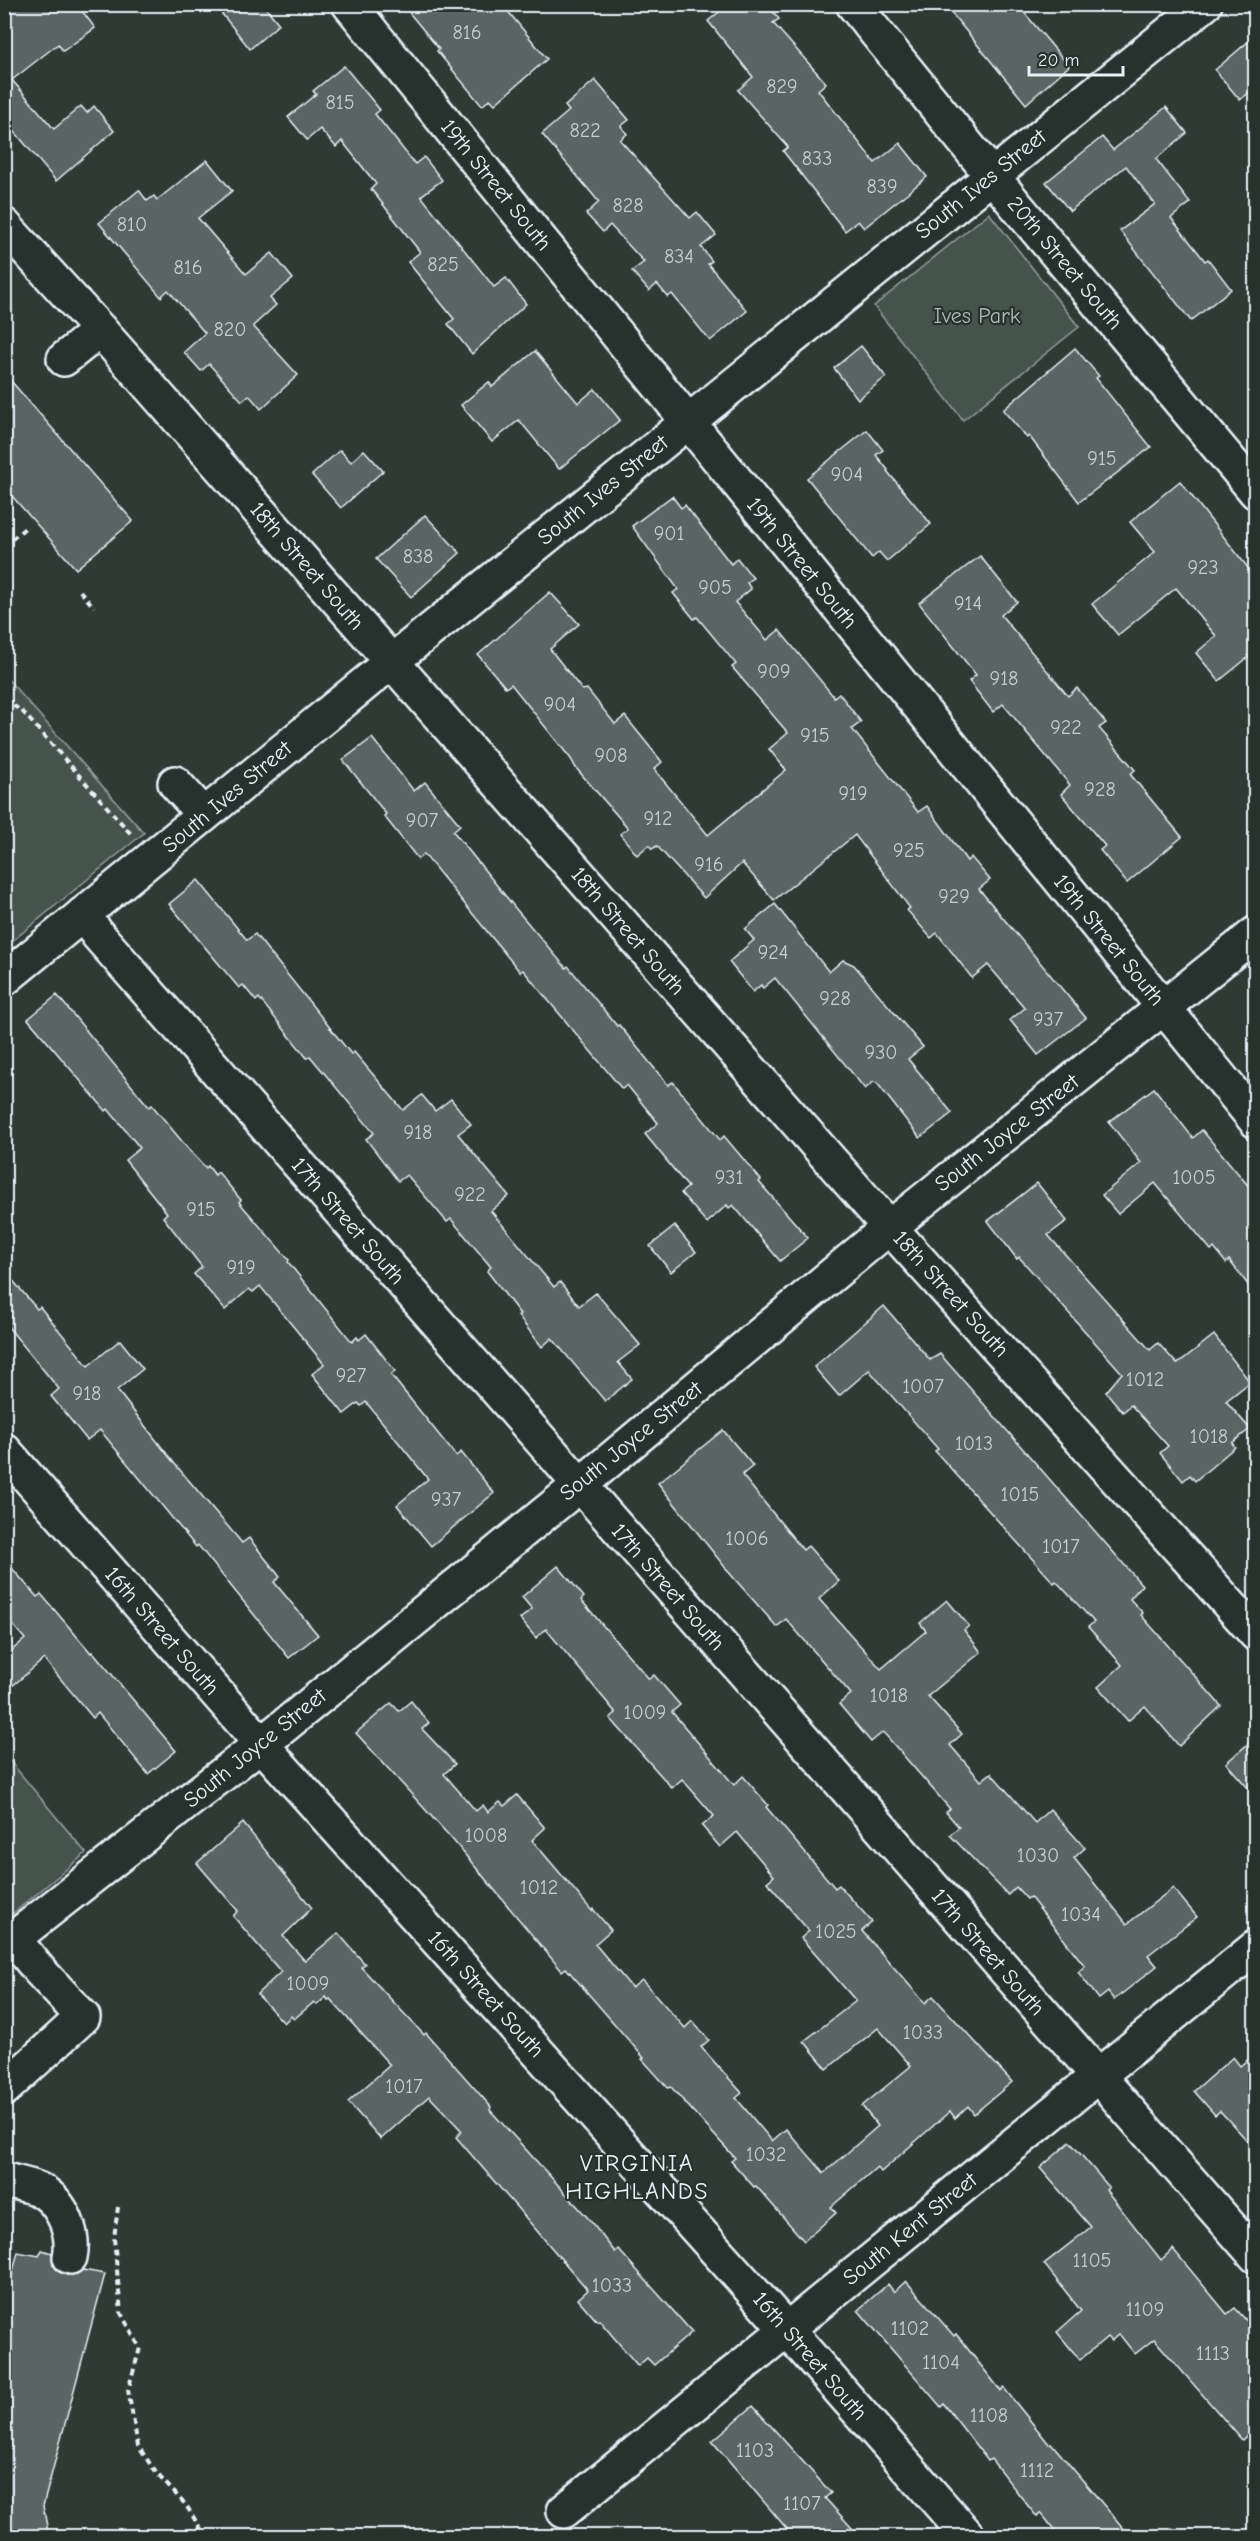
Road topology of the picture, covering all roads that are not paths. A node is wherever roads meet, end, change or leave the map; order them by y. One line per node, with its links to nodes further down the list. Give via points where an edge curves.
1 (349, 4): 8 (street, 19th Street South)
2 (853, 4): 4 (street, 20th Street South)
3 (1205, 4): 4 (street, South Ives Street)
4 (992, 175): 8 (street, South Ives Street); 9 (street, 20th Street South)
5 (5, 226): 6 (street, 18th Street South)
6 (100, 330): 7 (street); 10 (street, 18th Street South)
7 (64, 359)
8 (688, 421): 10 (street, South Ives Street); 16 (street, 19th Street South)
9 (1256, 492)
10 (391, 662): 12 (street, South Ives Street); 18 (street, 18th Street South)
11 (175, 783): 12 (street)
12 (204, 815): 13 (street, South Ives Street)
13 (83, 914): 15 (street, South Ives Street); 20 (street, 17th Street South)
14 (1256, 933): 16 (street, South Joyce Street)
15 (4, 979)
16 (1164, 1008): 17 (street, 19th Street South); 18 (street, South Joyce Street)
17 (1256, 1121)
18 (890, 1227): 20 (street, South Joyce Street); 21 (street, 18th Street South)
19 (4, 1450): 22 (street, 16th Street South)
20 (579, 1485): 22 (street, South Joyce Street); 25 (street, 17th Street South)
21 (1256, 1634)
22 (261, 1744): 23 (street, South Joyce Street); 30 (street, 16th Street South)
23 (9, 1942): 26 (street, via 83,2017)
24 (1256, 1947): 25 (street, South Kent Street)
25 (1097, 2077): 28 (street, 17th Street South); 30 (street, South Kent Street)
26 (4, 2089)
27 (4, 2184): 29 (street, via 10,2181 42,2191 64,2215 73,2245)
28 (1256, 2256)
29 (70, 2258)
30 (787, 2329): 31 (street, South Kent Street); 32 (street, 16th Street South)
31 (564, 2511)
32 (968, 2536)

